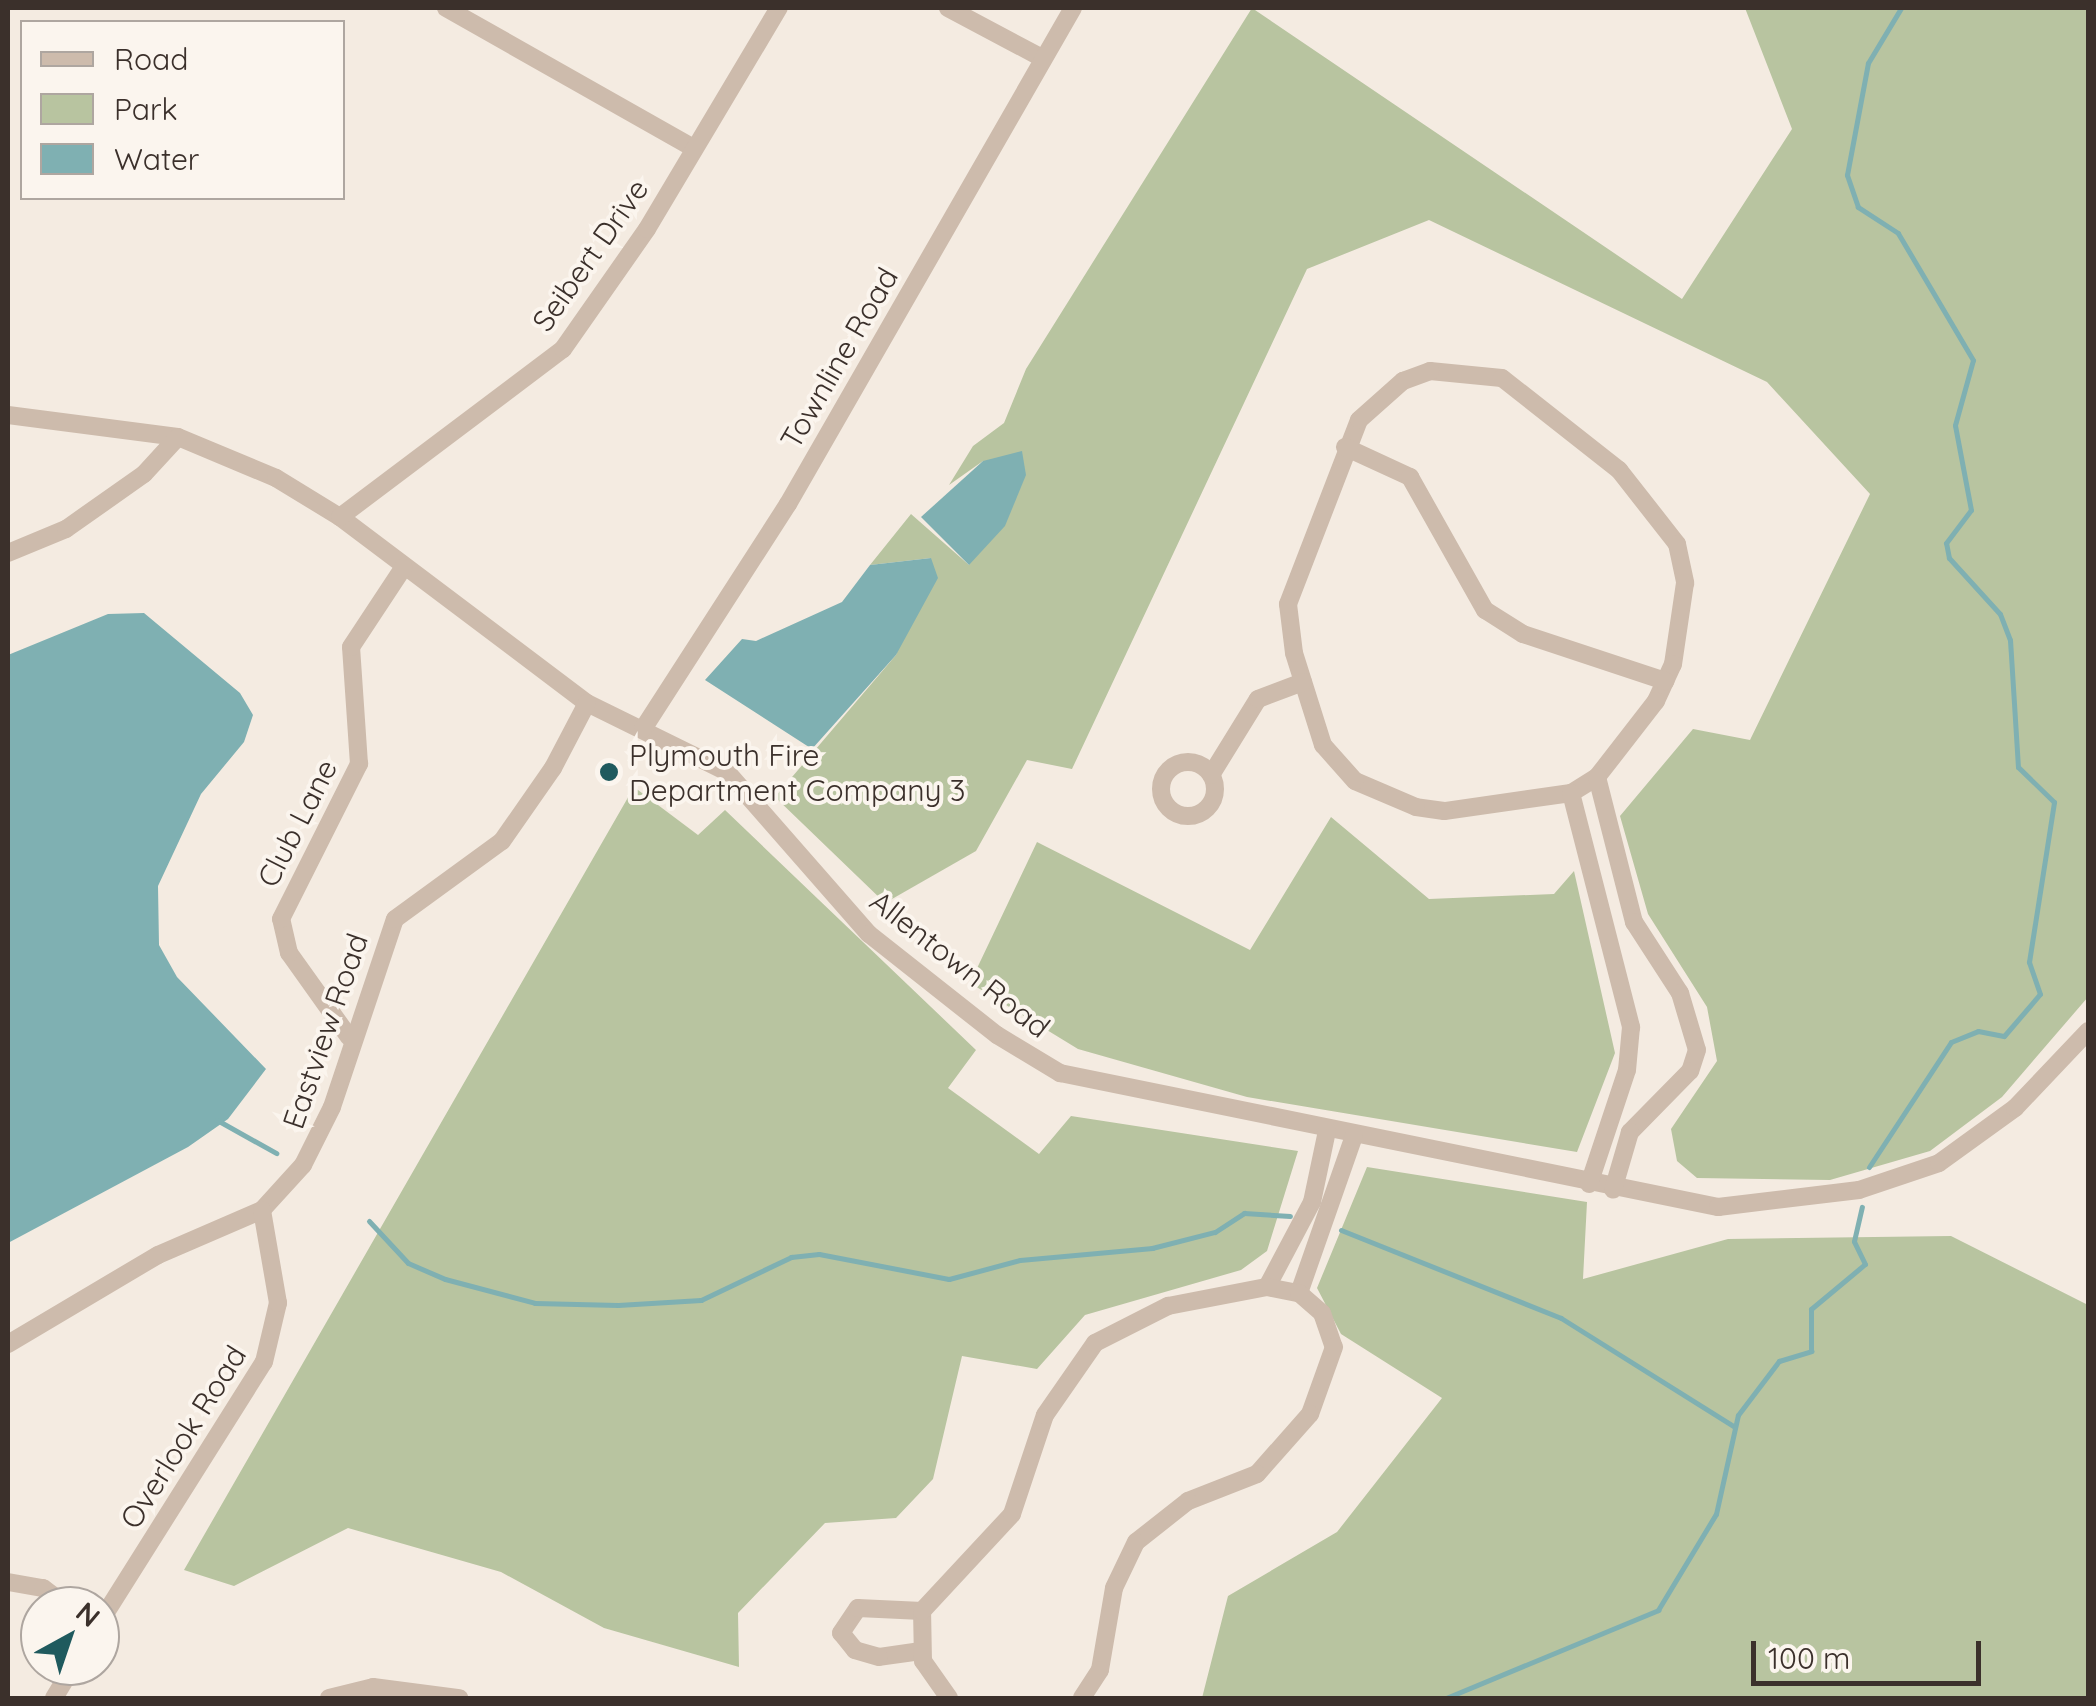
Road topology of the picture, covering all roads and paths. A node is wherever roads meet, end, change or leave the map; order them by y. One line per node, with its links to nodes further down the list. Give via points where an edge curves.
1 (446, 8): 6 (street)
2 (778, 8): 6 (street, Seibert Drive)
3 (948, 8): 5 (street)
4 (1073, 8): 5 (street, Townline Road)
5 (1042, 58): 16 (street, Townline Road, via 788,504)
6 (694, 148): 10 (street, Seibert Drive, via 563,348)
7 (8, 414): 8 (street, Allentown Road)
8 (178, 437): 10 (street, Allentown Road, via 276,478); 11 (street, via 144,474 66,529)
9 (1345, 448): 13 (street, via 1410,477 1484,610 1523,634); 13 (street, via 1382,397 1430,371 1502,378 1555,416 1649,499 1676,544 1683,618); 14 (street, via 1288,604)
10 (340, 517): 12 (street, Allentown Road)
11 (8, 553)
12 (403, 568): 15 (street, Allentown Road); 21 (street, Club Lane, via 352,647 359,764 281,919 290,953)
13 (1665, 681): 18 (street)
14 (1303, 682): 17 (street, via 1258,700); 19 (street, via 1323,745 1380,797 1444,811)
15 (587, 702): 16 (street, Allentown Road); 21 (street, Eastview Road, via 554,768 502,841 395,919)
16 (643, 729): 22 (street, Allentown Road, via 727,772 868,934 997,1035 1060,1072)
17 (1211, 775)
18 (1597, 777): 19 (street); 25 (street, via 1630,912 1680,993 1697,1050 1690,1071 1630,1132)
19 (1571, 793): 24 (street, via 1631,1028 1627,1070)
20 (2088, 1031): 25 (street, Allentown Road, via 1992,1127 1906,1177 1718,1207)
21 (349, 1037): 26 (street, Eastview Road, via 319,1140)
22 (1326, 1132): 23 (street, Allentown Road); 27 (street, via 1312,1202)
23 (1354, 1136): 24 (street, Allentown Road); 28 (street)
24 (1590, 1184): 25 (street, Allentown Road)
25 (1613, 1190)
26 (262, 1210): 29 (street, Eastview Road, via 158,1254); 30 (street, Overlook Road, via 278,1303 264,1362)
27 (1267, 1287): 28 (street); 31 (street, via 1168,1306 1095,1344 1045,1416 1012,1514)
28 (1299, 1293): 36 (street, via 1322,1314 1334,1348 1310,1414 1257,1474 1188,1501 1136,1542 1114,1588 1100,1670)
29 (8, 1344)
30 (120, 1590)
31 (922, 1611): 32 (street); 32 (street, via 858,1608 840,1633 855,1650 879,1656)
32 (920, 1651): 35 (street)
33 (329, 1698): 34 (street, via 373,1687)
34 (459, 1698)
35 (949, 1698)
36 (1082, 1698)

